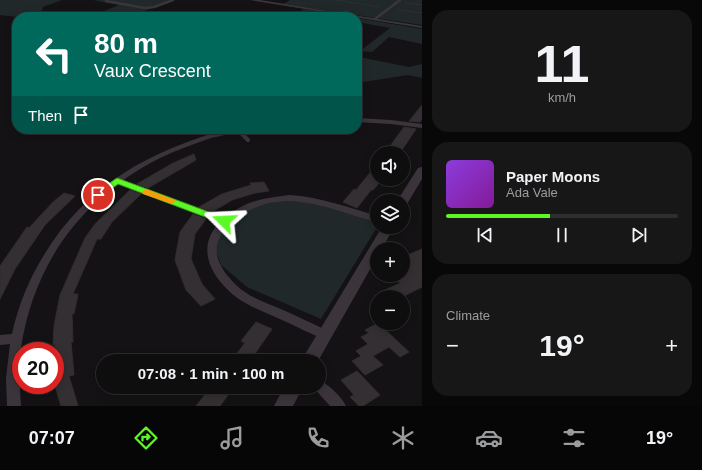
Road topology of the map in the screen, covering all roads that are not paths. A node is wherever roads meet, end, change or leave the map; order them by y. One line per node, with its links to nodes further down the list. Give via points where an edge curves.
1 (173, 0): 4 (lane, via 145,8)
2 (252, 0): 5 (street)
3 (400, 0): 7 (lane)
4 (106, 1)
5 (327, 12)
6 (362, 17): 7 (street)
7 (375, 19): 8 (street)
8 (422, 27)
9 (362, 120): 10 (street)
10 (422, 126)
11 (218, 134): 15 (street, via 177,148 145,163)
12 (242, 134): 13 (lane)
13 (248, 140)
14 (422, 170): 16 (street)
15 (117, 181): 18 (lane); 21 (street, via 91,200 50,252 40,268 25,304)
16 (407, 194)
17 (370, 217): 18 (street, via 313,200 288,198 261,201)
18 (224, 221): 20 (street, via 212,240 210,254 216,270 232,288 250,300)
19 (384, 234): 20 (street)
20 (324, 334): 23 (street)
21 (17, 338): 22 (street); 26 (street)
22 (0, 340)
23 (313, 354)
24 (326, 393): 28 (street)
25 (290, 394): 27 (street)
26 (14, 406)
27 (283, 406)
28 (339, 406)

